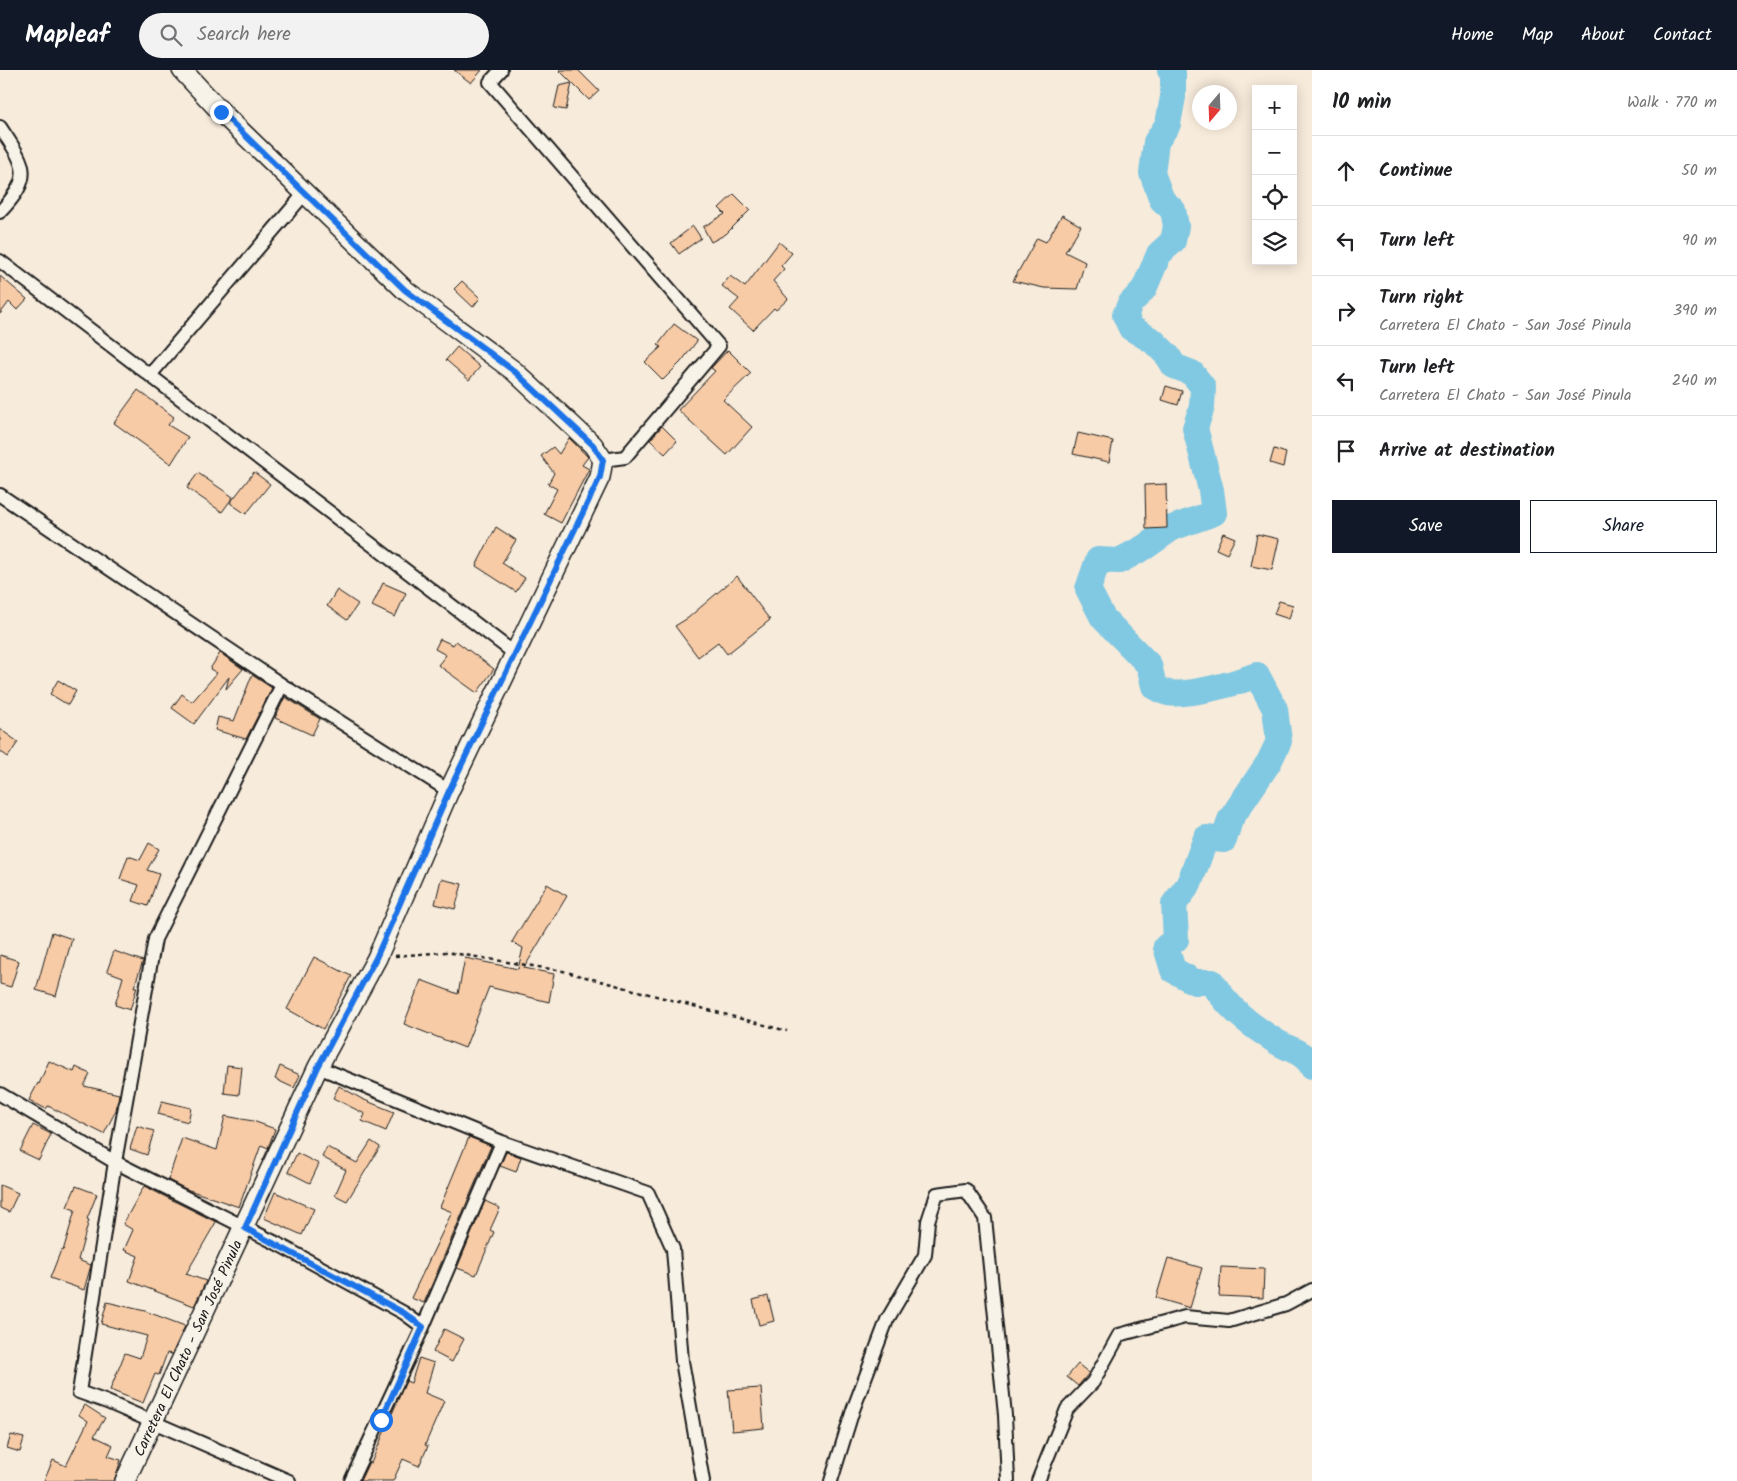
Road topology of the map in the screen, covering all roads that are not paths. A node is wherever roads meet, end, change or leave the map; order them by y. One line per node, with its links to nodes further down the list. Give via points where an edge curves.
1 (182, 70): 4 (main road)
2 (501, 70): 8 (street, via 490,82 719,346 625,457)
3 (0, 127): 5 (street, via 22,160 22,184)
4 (305, 193): 7 (street); 8 (main road, via 405,290 514,371 593,445)
5 (0, 212)
6 (0, 262): 7 (street)
7 (150, 375): 10 (street)
8 (603, 460): 10 (main road, Carretera El Chato - San José Pinula, via 600,477)
9 (0, 495): 11 (street)
10 (514, 653): 12 (main road, Carretera El Chato - San José Pinula)
11 (282, 685): 12 (street); 16 (street, via 155,939)
12 (449, 791): 13 (main road, Carretera El Chato - San José Pinula, via 376,958)
13 (318, 1067): 15 (street); 17 (main road, Carretera El Chato - San José Pinula)
14 (0, 1094): 16 (street)
15 (502, 1142): 19 (street); 24 (street, via 648,1193 672,1249 682,1362)
16 (115, 1162): 17 (street); 20 (street, via 79,1392)
17 (245, 1228): 19 (street, via 404,1313); 20 (main road, Carretera El Chato - San José Pinula)
18 (1312, 1290): 27 (street, via 1286,1304 1229,1322 1185,1317 1119,1336 1093,1382 1067,1409)
19 (423, 1327): 23 (street)
20 (153, 1424): 21 (main road, Carretera El Chato - San José Pinula); 22 (street)
21 (125, 1481)
22 (289, 1481)
23 (351, 1481)
24 (703, 1481)
25 (831, 1481): 26 (street, via 852,1410 887,1320 925,1255 928,1221 937,1194 966,1190 985,1218 1005,1415)
26 (1008, 1481)
27 (1038, 1481)

